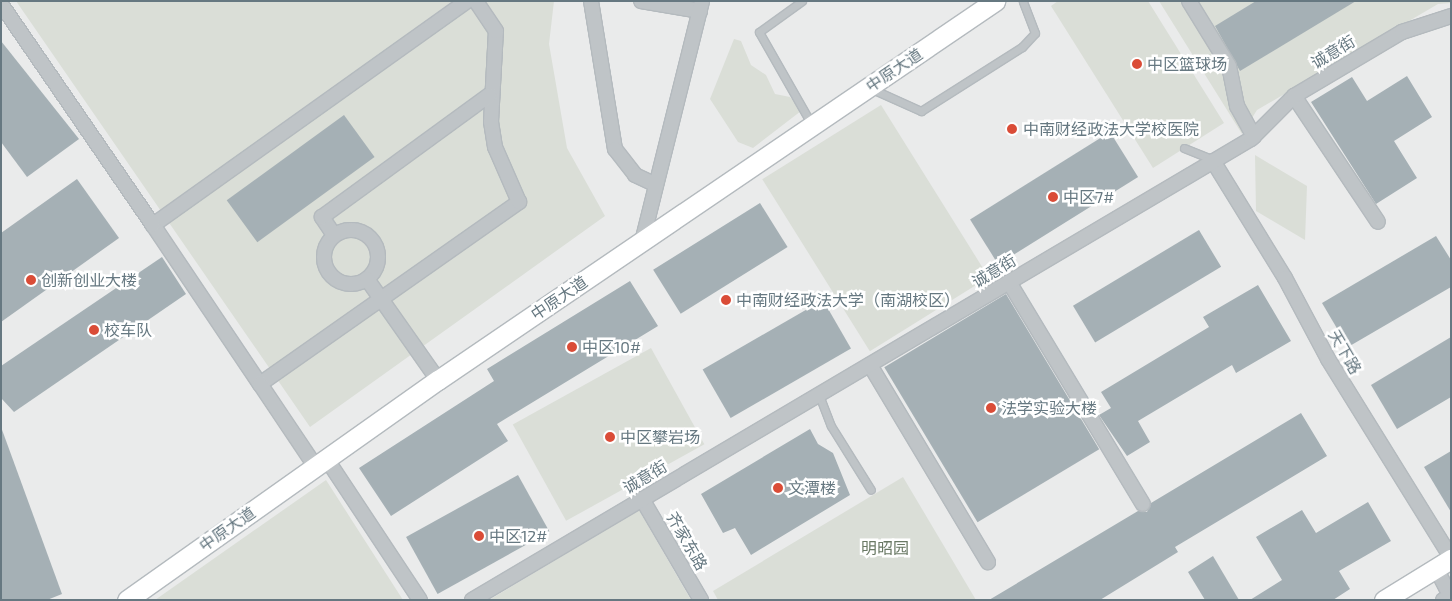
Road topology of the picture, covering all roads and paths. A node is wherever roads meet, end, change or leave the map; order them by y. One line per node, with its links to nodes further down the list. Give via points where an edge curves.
1 (467, 1): 21 (street)
2 (476, 1): 13 (street, via 496,31)
3 (591, 1): 19 (street, via 615,149 635,175)
4 (641, 1): 9 (street)
5 (802, 1): 15 (lane, via 759,32)
6 (995, 1): 12 (main road, 中原大道)
7 (1023, 1): 12 (lane, via 1035,33 1022,47 921,111)
8 (1190, 1): 16 (street, via 1229,66 1237,106)
9 (701, 6): 19 (street)
10 (4, 11): 21 (street)
11 (1451, 16): 14 (street, 诚意街, via 1402,32)
12 (868, 88): 15 (main road, 中原大道)
13 (489, 95): 22 (street, via 322,218); 26 (street, via 496,147 519,202)
14 (1294, 96): 16 (street, 诚意街); 20 (street)
15 (812, 125): 23 (main road, 中原大道)
16 (1254, 137): 18 (street, 诚意街)
17 (1184, 148): 18 (lane)
18 (1213, 161): 25 (street, 诚意街); 36 (street, 天下路, via 1285,278 1328,359)
19 (656, 185): 23 (street)
20 (1378, 222)
21 (153, 225): 29 (street)
22 (334, 236): 24 (street, via 324,255 329,272 342,283); 24 (street, via 357,230 372,240 378,256)
23 (642, 242): 28 (main road, 中原大道)
24 (367, 279): 26 (street)
25 (1009, 282): 27 (street, 诚意街); 34 (street)
26 (381, 300): 28 (street); 29 (street)
27 (870, 365): 30 (street, 诚意街); 35 (street)
28 (438, 380): 31 (main road, 中原大道)
29 (260, 384): 31 (street)
30 (819, 395): 32 (lane, via 831,426); 33 (street, 诚意街)
31 (321, 462): 37 (main road, 中原大道); 38 (street)
32 (871, 490)
33 (642, 499): 39 (street, 诚意街); 40 (street, 齐家东路)
34 (1143, 504)
35 (988, 562)
36 (1446, 562): 41 (main road); 42 (street, 天下路, via 1450,596)
37 (127, 600)
38 (420, 600)
39 (472, 600)
40 (701, 600)
41 (1384, 600)
42 (1443, 600)

